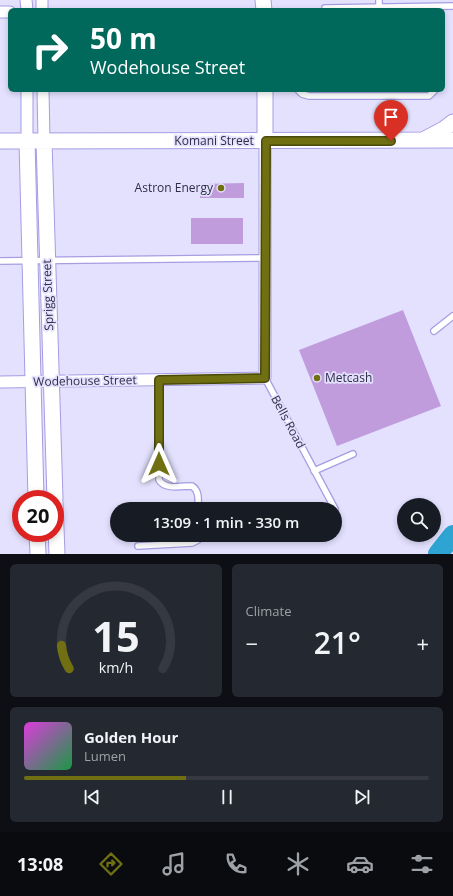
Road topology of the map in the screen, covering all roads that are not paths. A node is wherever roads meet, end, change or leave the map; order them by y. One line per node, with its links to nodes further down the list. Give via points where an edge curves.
1 (379, 0): 5 (lane)
2 (406, 0): 6 (lane)
3 (436, 5): 4 (lane); 6 (lane)
4 (453, 6)
5 (379, 8): 6 (lane)
6 (406, 8)
7 (27, 92): 20 (street, Sprigg Street)
8 (43, 92): 21 (street, Sprigg Street)
9 (265, 92): 22 (street, Bells Road)
10 (300, 92): 12 (lane, via 305,96)
11 (433, 92): 15 (lane, via 429,96)
12 (327, 93): 13 (lane)
13 (353, 93): 14 (lane)
14 (381, 93): 15 (lane)
15 (407, 93)
16 (453, 122): 17 (street)
17 (422, 140): 18 (street, Komani Street); 22 (street, Komani Street)
18 (453, 140)
19 (0, 141): 20 (street, Komani Street)
20 (27, 141): 21 (street, Komani Street); 24 (street, Sprigg Street)
21 (44, 141): 22 (street, Komani Street); 25 (street, Sprigg Street)
22 (266, 141): 23 (street, Bells Road)
23 (265, 258): 25 (lane); 29 (street, Bells Road)
24 (30, 260): 25 (lane); 26 (lane); 32 (street, Sprigg Street)
25 (47, 260): 33 (street, Sprigg Street)
26 (0, 261)
27 (453, 316): 28 (lane)
28 (434, 331)
29 (265, 378): 30 (street, Wodehouse Street); 35 (lane, Bells Road)
30 (159, 380): 33 (street, Wodehouse Street); 38 (lane, via 159,480 166,486 192,486 198,492)
31 (0, 382): 32 (street, Wodehouse Street)
32 (33, 382): 33 (street, Wodehouse Street); 36 (street, Sprigg Street)
33 (50, 382): 37 (street, Sprigg Street)
34 (353, 454): 35 (lane)
35 (314, 471): 39 (lane, Bells Road)
36 (36, 490)
37 (55, 490)
38 (198, 502)
39 (331, 502)
40 (37, 542): 44 (street)
41 (57, 542): 45 (street)
42 (194, 542): 43 (lane)
43 (138, 546)
44 (38, 554)
45 (58, 554)

